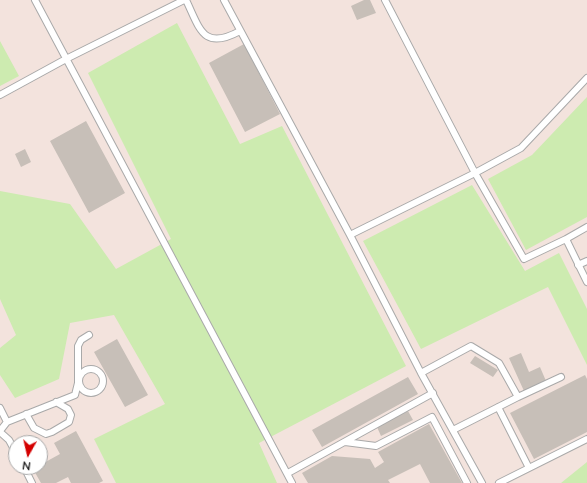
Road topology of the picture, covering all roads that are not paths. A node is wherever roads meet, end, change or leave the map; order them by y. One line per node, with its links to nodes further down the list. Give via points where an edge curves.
1 (35, 0): 6 (lane)
2 (185, 0): 5 (lane, via 204,34 221,39); 6 (lane)
3 (224, 0): 5 (lane)
4 (385, 0): 9 (lane)
5 (240, 31): 11 (lane)
6 (66, 59): 8 (lane); 33 (lane)
7 (587, 78): 9 (lane, via 521,148)
8 (0, 95)
9 (475, 174): 11 (lane); 12 (lane, via 524,259)
10 (587, 228): 12 (lane)
11 (350, 235): 17 (lane)
12 (566, 239): 14 (lane)
13 (587, 261): 14 (lane)
14 (578, 265): 15 (lane)
15 (587, 282)
16 (89, 335): 19 (lane, via 81,340 78,346)
17 (421, 373): 20 (lane); 21 (lane, via 471,346 499,363)
18 (561, 377): 21 (lane)
19 (78, 383): 19 (lane, via 82,372 90,369 98,371 103,378 102,386 93,393 85,392); 22 (lane, via 75,395)
20 (432, 393): 27 (lane); 31 (lane)
21 (518, 397): 23 (lane)
22 (56, 402): 25 (lane); 25 (lane, via 68,409 70,415 69,422 52,432 46,434 34,428)
23 (498, 407): 27 (lane); 32 (lane)
24 (0, 408): 26 (lane)
25 (26, 414): 26 (lane)
26 (7, 422): 28 (lane)
27 (452, 430): 36 (lane)
28 (0, 431): 29 (lane)
29 (8, 439)
30 (587, 439): 32 (lane)
31 (345, 442): 33 (lane); 35 (lane, via 376,446 432,417)
32 (529, 468): 37 (lane)
33 (288, 473): 34 (lane)
34 (292, 483)
35 (467, 483)
36 (482, 483)
37 (498, 483)

